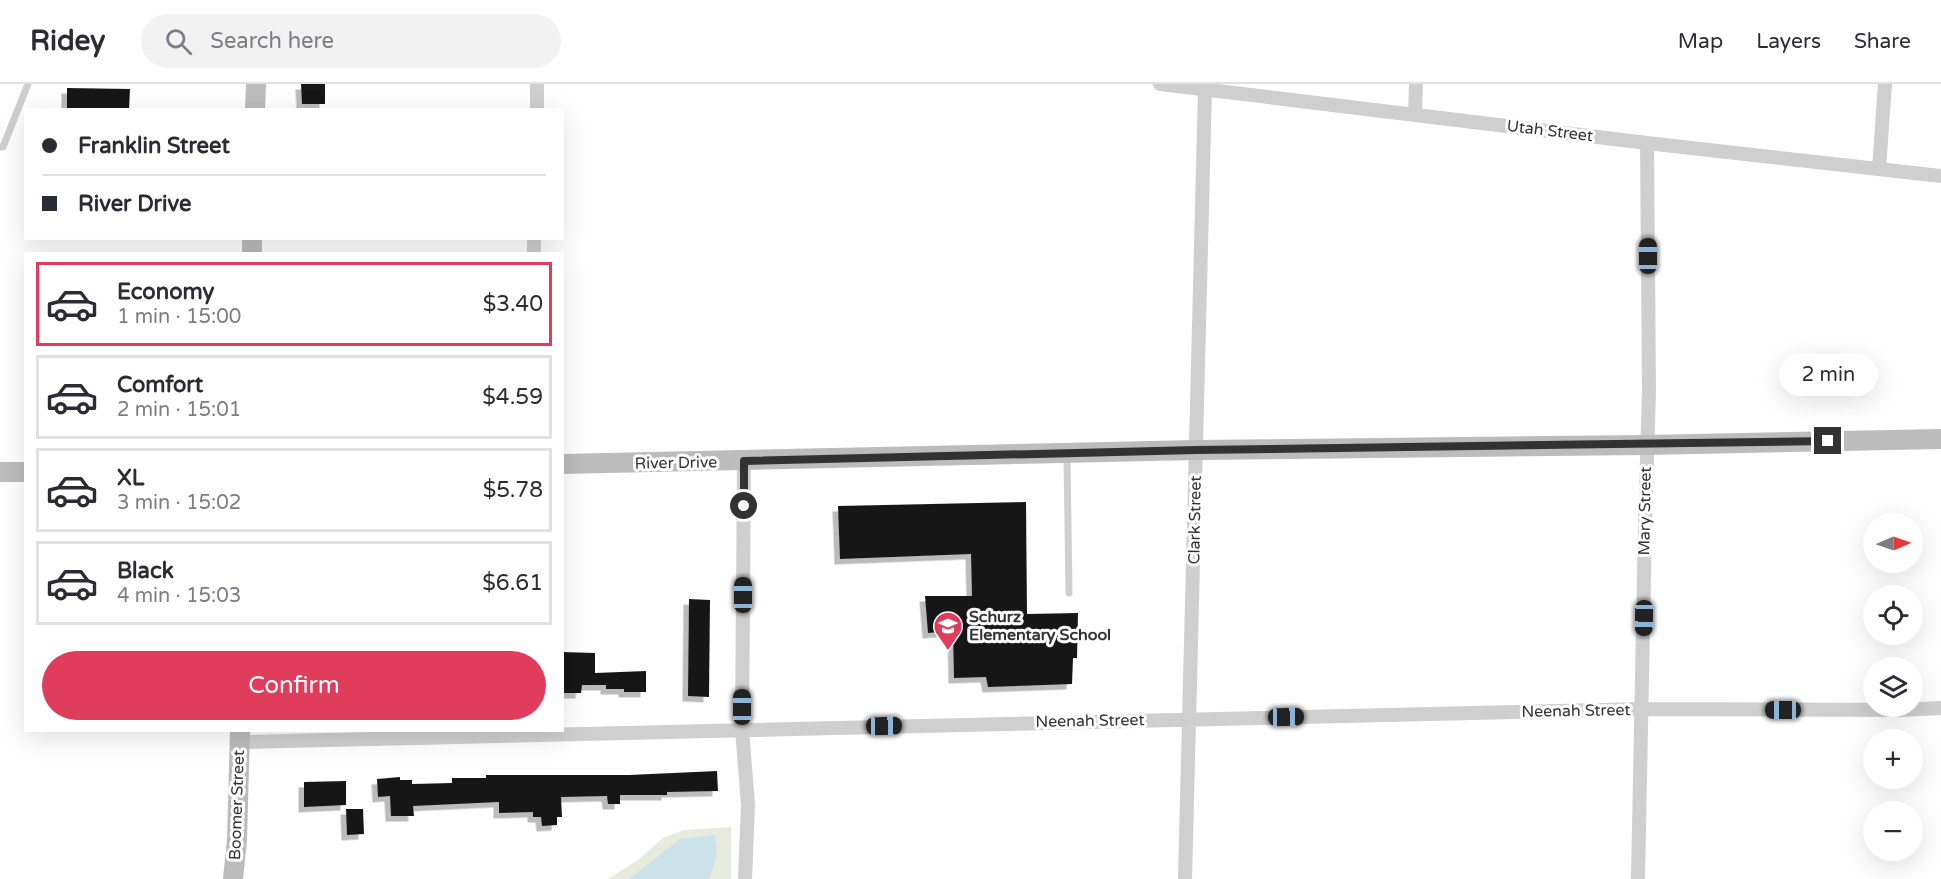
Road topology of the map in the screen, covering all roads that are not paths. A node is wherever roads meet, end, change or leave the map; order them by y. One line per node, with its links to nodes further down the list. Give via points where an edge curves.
1 (28, 84): 12 (lane)
2 (256, 84): 8 (street)
3 (537, 84): 9 (street)
4 (1160, 84): 7 (street, Utah Street)
5 (1416, 84): 10 (street)
6 (1885, 84): 13 (street)
7 (1205, 89): 10 (street, Utah Street); 17 (street, Clark Street)
8 (255, 108)
9 (537, 108)
10 (1415, 115): 11 (street, Utah Street)
11 (1647, 143): 13 (street, Utah Street); 16 (street, Mary Street)
12 (0, 147)
13 (1879, 169): 14 (street, Utah Street)
14 (1941, 176)
15 (1941, 439): 16 (street, River Drive)
16 (1647, 445): 17 (street, River Drive); 25 (street, Mary Street)
17 (1196, 450): 18 (street, River Drive); 26 (street, Clark Street)
18 (1067, 453): 19 (street, River Drive); 23 (lane)
19 (744, 461): 20 (street, River Drive); 27 (street)
20 (564, 465)
21 (0, 472): 22 (street)
22 (24, 472)
23 (1069, 593)
24 (1941, 708): 25 (street, Neenah Street)
25 (1642, 709): 26 (street, Neenah Street); 34 (street, Mary Street)
26 (1190, 718): 27 (street, Neenah Street); 33 (street, Clark Street)
27 (742, 729): 28 (street, Neenah Street); 32 (street, via 748,805)
28 (564, 731)
29 (527, 732): 30 (street, Neenah Street)
30 (240, 736): 31 (street, Boomer Street)
31 (233, 879)
32 (745, 879)
33 (1185, 879)
34 (1638, 879)

